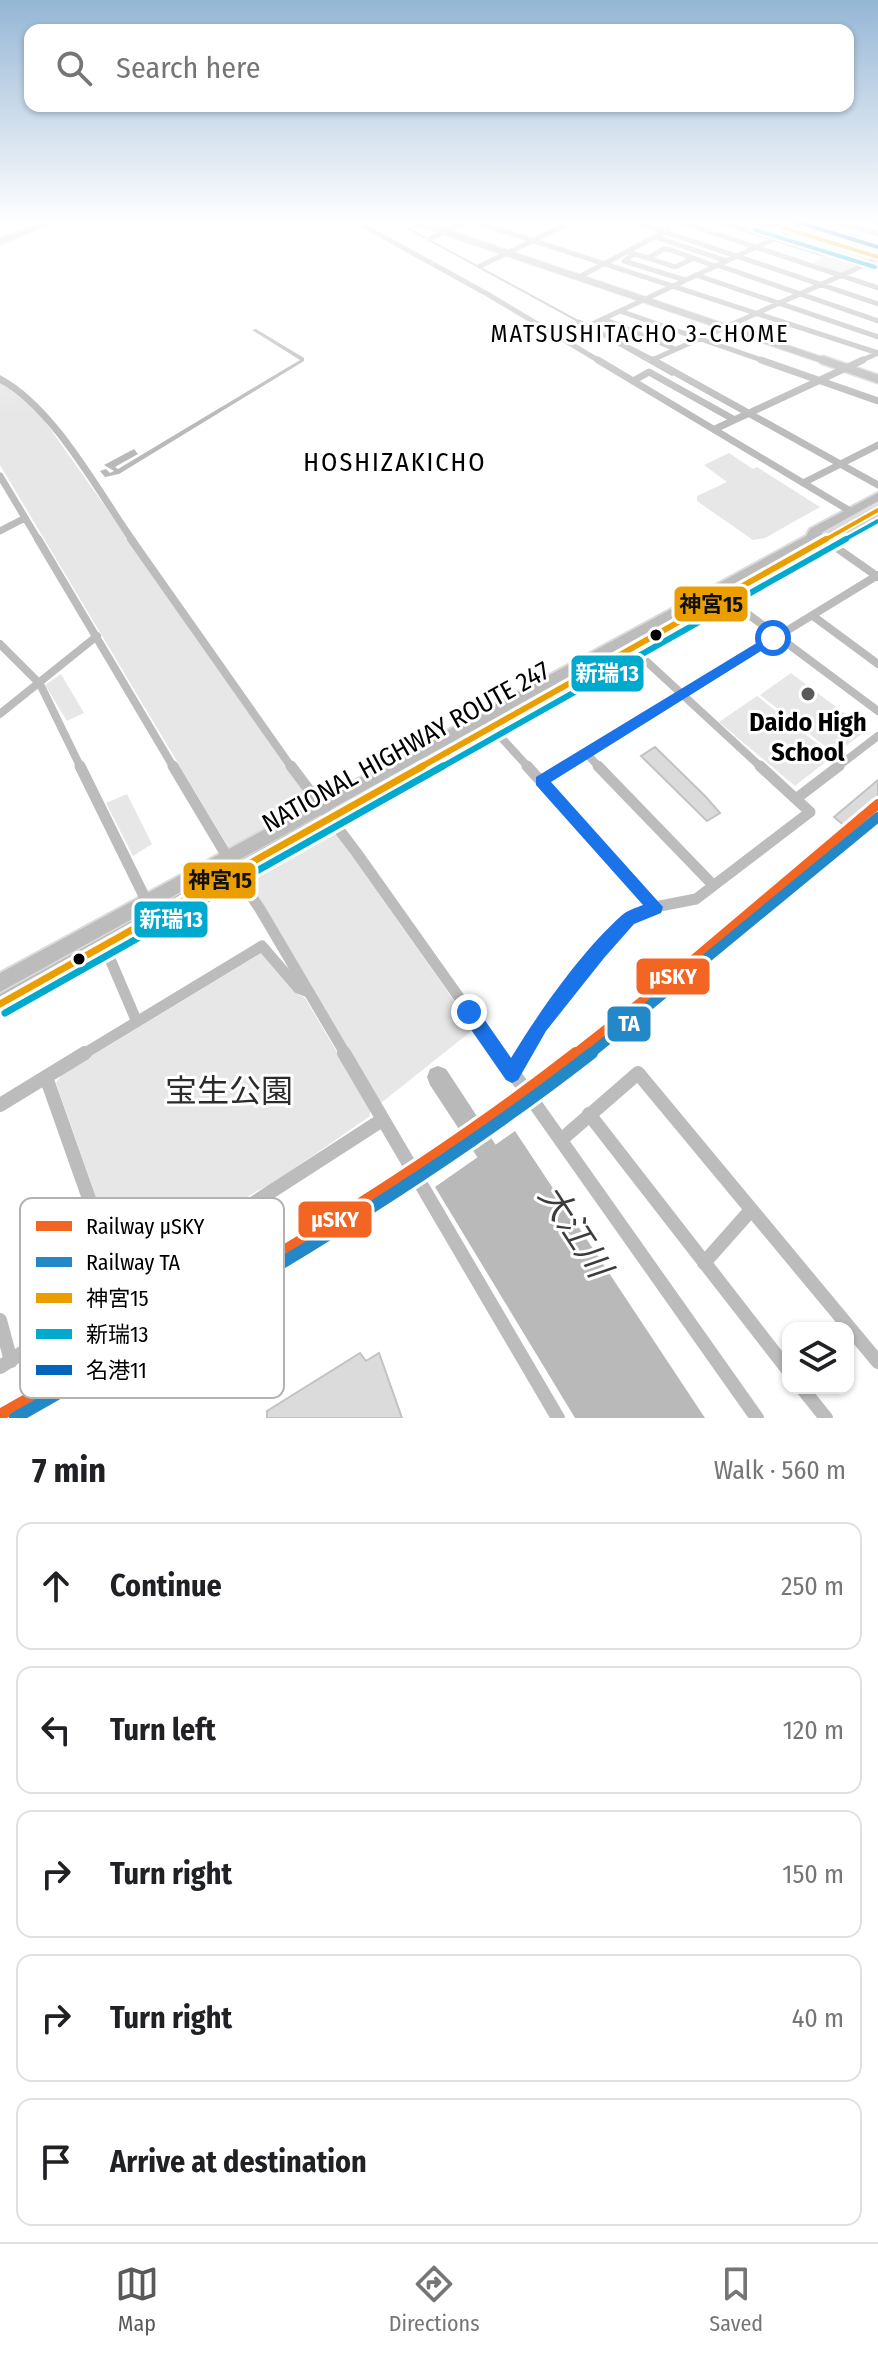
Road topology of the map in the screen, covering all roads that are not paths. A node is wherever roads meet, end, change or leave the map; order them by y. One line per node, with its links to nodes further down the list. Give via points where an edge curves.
1 (473, 286): 26 (street)
2 (612, 286): 9 (main road)
3 (673, 286): 9 (street); 13 (street)
4 (729, 286): 10 (street)
5 (777, 286): 8 (street)
6 (818, 286): 8 (street)
7 (829, 286): 11 (street)
8 (801, 294): 10 (street); 15 (street)
9 (648, 298): 12 (street); 18 (main road)
10 (779, 303): 13 (street); 19 (street)
11 (878, 304)
12 (620, 311): 14 (street); 20 (street)
13 (756, 313): 18 (street); 23 (street, via 878,353)
14 (604, 319): 17 (street); 21 (street)
15 (878, 321)
16 (580, 322): 17 (street)
17 (590, 325): 22 (street)
18 (730, 326): 20 (street); 23 (main road)
19 (878, 337)
20 (699, 338): 21 (street); 27 (street)
21 (675, 349): 22 (street)
22 (652, 360): 31 (street)
23 (849, 366): 24 (main road); 27 (street)
24 (878, 376)
25 (0, 379): 62 (street, via 41,409)
26 (633, 381): 28 (street, via 649,372); 30 (street)
27 (820, 381): 29 (street); 31 (street)
28 (693, 396): 30 (street); 32 (street)
29 (878, 401)
30 (676, 406): 33 (street)
31 (746, 413): 32 (street); 35 (street)
32 (733, 419): 33 (street)
33 (715, 429): 37 (street)
34 (878, 445): 35 (street)
35 (842, 464): 37 (street); 38 (street)
36 (0, 476): 42 (street)
37 (803, 483): 41 (street)
38 (878, 485)
39 (878, 496): 41 (highway, NATIONAL HIGHWAY ROUTE 247)
40 (878, 510): 44 (highway, NATIONAL HIGHWAY ROUTE 247)
41 (850, 511): 44 (highway, NATIONAL HIGHWAY ROUTE 247)
42 (25, 518): 43 (street); 49 (street)
43 (0, 531)
44 (820, 536): 45 (street); 46 (highway, NATIONAL HIGHWAY ROUTE 247)
45 (878, 576): 47 (street)
46 (720, 593): 48 (street); 51 (highway, NATIONAL HIGHWAY ROUTE 247); 57 (highway, NATIONAL HIGHWAY ROUTE 247)
47 (813, 616): 48 (street); 52 (street)
48 (778, 634): 54 (street); 55 (street)
49 (97, 636): 53 (street); 63 (street)
50 (0, 644): 53 (street)
51 (632, 648): 54 (street); 57 (highway, NATIONAL HIGHWAY ROUTE 247)
52 (876, 659)
53 (40, 684): 56 (street); 65 (street)
54 (681, 693): 59 (street); 61 (street)
55 (878, 711)
56 (0, 714)
57 (487, 722): 60 (street); 62 (highway, NATIONAL HIGHWAY ROUTE 247)
58 (878, 740): 61 (street)
59 (586, 753): 60 (street); 64 (street)
60 (541, 781): 66 (street)
61 (797, 798): 64 (street, via 810,812)
62 (325, 812): 63 (highway, NATIONAL HIGHWAY ROUTE 247); 72 (street)
63 (231, 864): 65 (highway, NATIONAL HIGHWAY ROUTE 247); 67 (highway, NATIONAL HIGHWAY ROUTE 247); 69 (street)
64 (713, 885): 66 (street, via 696,899)
65 (147, 902): 68 (highway, NATIONAL HIGHWAY ROUTE 247)
66 (655, 907): 72 (street, via 629,919 599,953 540,1025)
67 (104, 945): 70 (highway, NATIONAL HIGHWAY ROUTE 247); 71 (street)
68 (0, 983)
69 (308, 992): 71 (street, via 298,988 262,946); 76 (street)
70 (0, 1004)
71 (137, 1022): 73 (street)
72 (512, 1074): 77 (street)
73 (46, 1077): 74 (street); 78 (street)
74 (0, 1105)
75 (589, 1114): 77 (street); 80 (street, via 638,1073); 81 (street)
76 (382, 1120): 79 (street); 87 (street)
77 (561, 1140): 88 (street)
78 (89, 1198)
79 (262, 1198)
80 (751, 1210): 81 (street); 84 (street)
81 (704, 1263): 83 (street)
82 (0, 1320): 85 (street)
83 (782, 1362)
84 (878, 1362)
85 (6, 1364)
86 (807, 1394): 89 (street)
87 (558, 1418)
88 (757, 1418)
89 (826, 1418)

